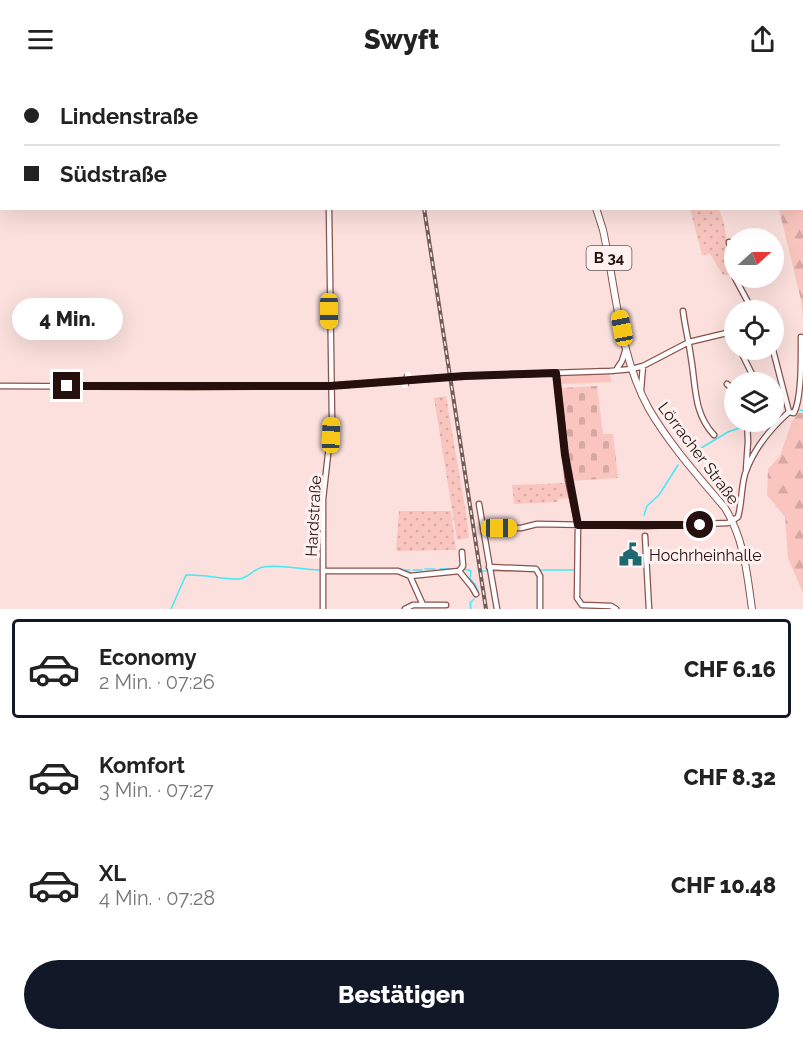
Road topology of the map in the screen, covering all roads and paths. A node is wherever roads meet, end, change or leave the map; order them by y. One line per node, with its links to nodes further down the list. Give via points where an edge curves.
1 (329, 210): 16 (street, Hardstraße)
2 (597, 210): 7 (main road, Lörracher Straße / B 34)
3 (683, 311): 6 (street)
4 (724, 333): 6 (street)
5 (801, 338): 18 (street, via 797,406 794,413)
6 (688, 342): 9 (street); 20 (street, via 695,396)
7 (626, 348): 10 (main road, Lörracher Straße / B 34); 11 (street)
8 (776, 360): 18 (street)
9 (643, 366): 10 (street); 17 (street)
10 (632, 369): 11 (street); 17 (main road, Lörracher Straße / B 34)
11 (616, 370): 12 (street)
12 (556, 373): 16 (street); 24 (street)
13 (408, 375): 14 (main road, bridge)
14 (405, 385)
15 (0, 386): 16 (street)
16 (330, 386): 29 (street, Hardstraße)
17 (641, 391): 23 (main road, Lörracher Straße / B 34, via 663,432)
18 (789, 412): 21 (street)
19 (747, 432): 21 (street)
20 (714, 435)
21 (749, 460): 23 (street, via 739,514)
22 (478, 504): 25 (street)
23 (733, 521): 24 (street, via 700,525); 41 (main road, Lörracher Straße / B 34, via 744,554)
24 (578, 525): 25 (street); 39 (street, via 579,603)
25 (483, 528): 28 (street)
26 (645, 536): 40 (street)
27 (462, 552): 30 (street, via 463,566)
28 (489, 567): 37 (street); 38 (street, via 537,569)
29 (323, 571): 31 (street, via 398,571); 35 (street, Hardstraße)
30 (459, 571): 31 (street); 32 (street)
31 (410, 576): 33 (street)
32 (476, 594)
33 (423, 605): 34 (street); 36 (street)
34 (446, 605)
35 (323, 609)
36 (405, 609)
37 (497, 609)
38 (540, 609)
39 (616, 609)
40 (649, 609)
41 (752, 609)

